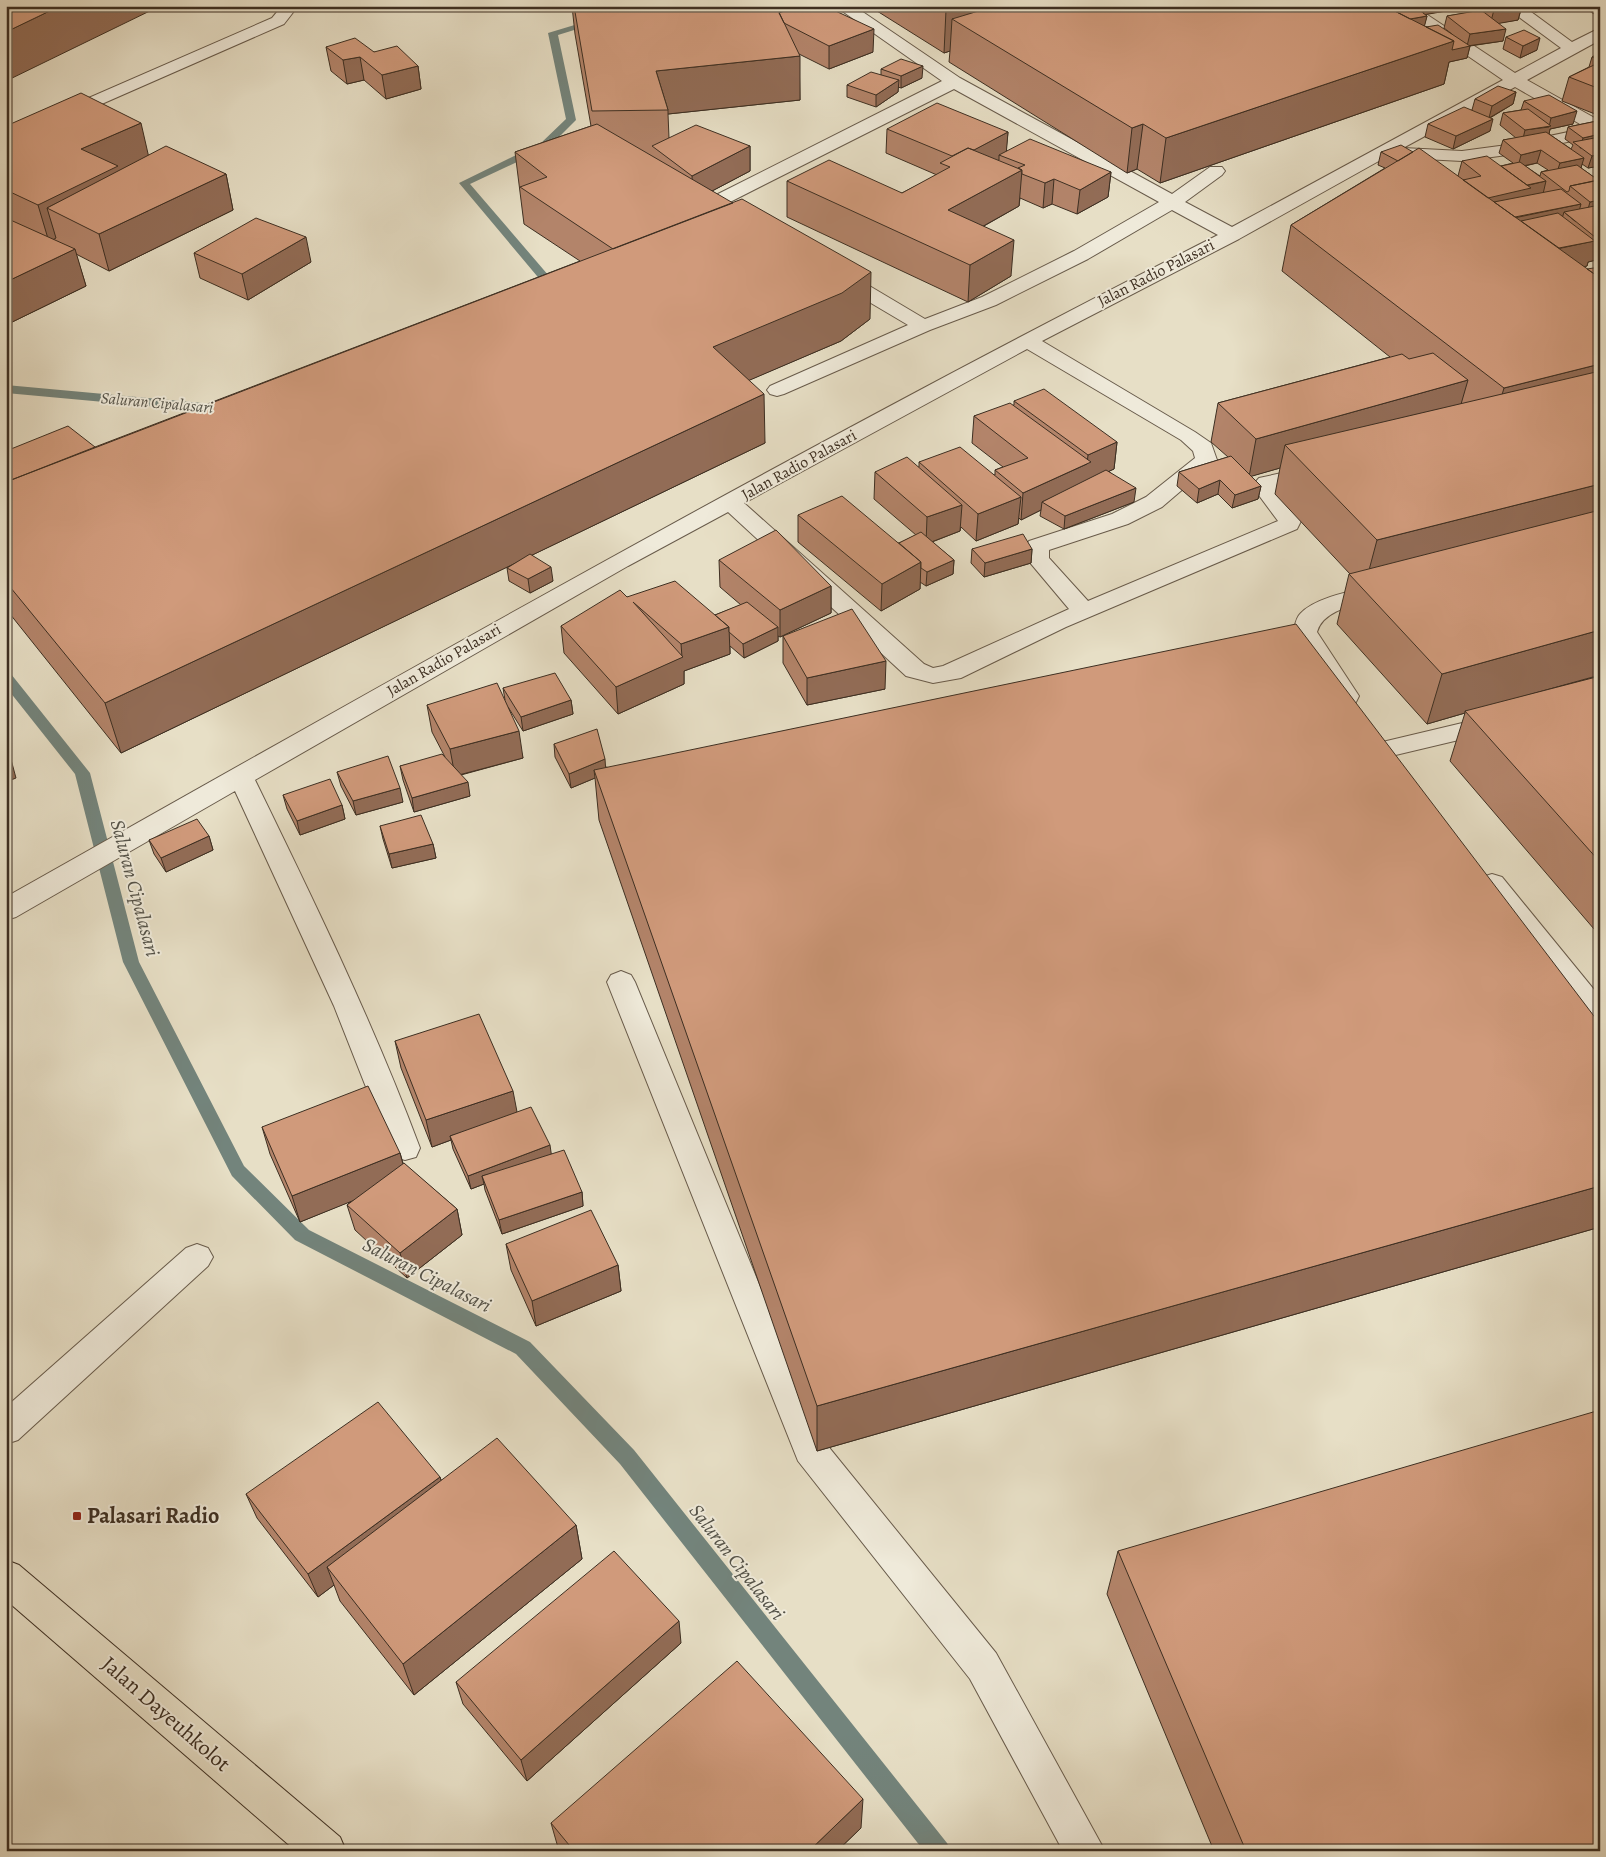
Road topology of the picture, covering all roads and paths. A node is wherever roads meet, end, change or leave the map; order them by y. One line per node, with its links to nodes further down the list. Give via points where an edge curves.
1 (290, 6): 14 (street, via 278,21)
2 (843, 6): 10 (street)
3 (1403, 6): 11 (street)
4 (1512, 6): 8 (street)
5 (1590, 6): 6 (street)
6 (1600, 12)
7 (1600, 33): 8 (street, Jalan Radio Palasari)
8 (1571, 48): 11 (street, Jalan Radio Palasari)
9 (944, 57): 10 (street)
10 (926, 62): 12 (street)
11 (1513, 79): 13 (street); 15 (street, Jalan Radio Palasari)
12 (954, 82): 17 (street); 18 (street, via 724,198 721,202 724,208)
13 (1600, 129): 15 (street, via 1507,150 1462,156)
14 (6, 141)
15 (1381, 152): 19 (street, Jalan Radio Palasari)
16 (1216, 171): 17 (street)
17 (1174, 201): 19 (street); 21 (street, via 1056,268 989,301)
18 (758, 228)
19 (1232, 235): 22 (street, Jalan Radio Palasari)
20 (824, 267): 21 (street)
21 (923, 326): 23 (street)
22 (1027, 341): 25 (street, Jalan Radio Palasari); 27 (street, via 1188,436 1203,448 1206,460 1154,502 1120,519 1037,546 1038,558)
23 (777, 390)
24 (1334, 467): 27 (street, via 1263,486 1290,521 1289,524)
25 (730, 502): 27 (street, via 922,674 952,672); 31 (street, Jalan Radio Palasari)
26 (1399, 587): 29 (street, via 1325,607 1309,618 1305,632)
27 (1084, 611)
28 (1515, 718): 29 (street)
29 (1372, 734): 30 (street)
30 (1402, 773)
31 (240, 776): 33 (street, Jalan Radio Palasari); 36 (street, via 326,957)
32 (1476, 864): 35 (street)
33 (6, 910)
34 (621, 982): 41 (street, via 810,1450 983,1666)
35 (1600, 1017)
36 (405, 1148)
37 (197, 1257): 38 (street)
38 (6, 1429)
39 (7, 1580): 40 (main road, Jalan Dayeuhkolot)
40 (326, 1851)
41 (1086, 1851)

